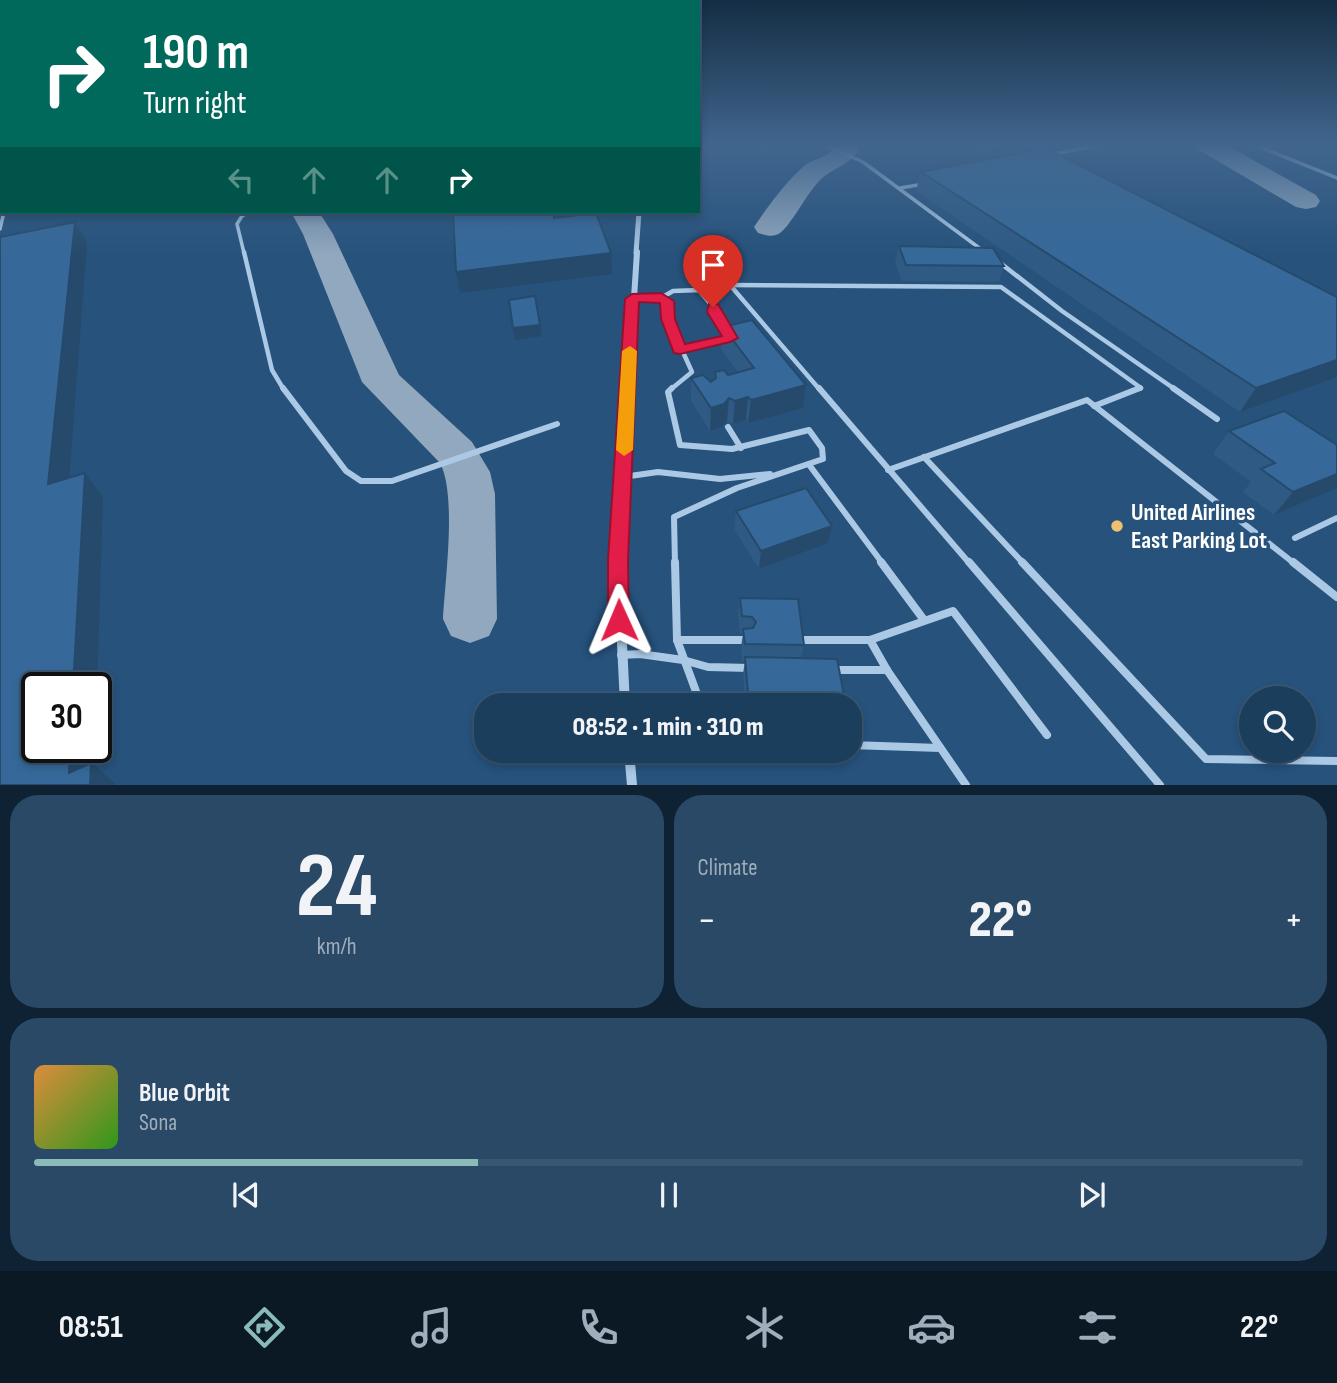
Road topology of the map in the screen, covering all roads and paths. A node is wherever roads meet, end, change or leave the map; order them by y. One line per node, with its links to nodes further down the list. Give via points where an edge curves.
1 (891, 182): 3 (lane)
2 (925, 184): 3 (lane)
3 (900, 188): 6 (lane)
4 (246, 214): 17 (lane, via 237,225 272,370 346,471 361,481 392,481)
5 (639, 214): 10 (street)
6 (984, 251)
7 (993, 258): 16 (lane)
8 (1001, 287): 14 (lane); 23 (lane, via 730,285)
9 (661, 298): 10 (lane); 11 (lane, via 667,301 668,319); 11 (lane, via 673,291 699,290 730,338)
10 (632, 299): 25 (street)
11 (680, 350): 12 (lane)
12 (692, 372): 13 (lane); 19 (lane, via 668,392)
13 (698, 381)
14 (1141, 388): 15 (lane)
15 (1094, 406): 21 (lane, via 1087,400); 28 (lane)
16 (1217, 419)
17 (557, 424)
18 (728, 427): 20 (lane)
19 (680, 445): 20 (lane)
20 (741, 448): 22 (lane, via 808,430 822,448 823,458)
21 (924, 457): 23 (lane); 44 (lane, via 1206,759)
22 (810, 466): 24 (lane); 29 (lane)
23 (888, 470): 48 (lane)
24 (777, 474): 25 (lane, via 720,479 658,472); 30 (lane, via 674,517)
25 (623, 477): 34 (street, via 618,560)
26 (1337, 518): 27 (lane)
27 (1295, 538)
28 (1337, 597)
29 (924, 620): 33 (lane); 41 (lane, via 953,611)
30 (677, 640): 31 (lane); 35 (lane)
31 (747, 640)
32 (803, 640): 33 (lane)
33 (870, 640): 38 (lane)
34 (621, 654): 35 (lane); 39 (street)
35 (683, 660): 36 (lane, via 708,667); 40 (lane)
36 (756, 668)
37 (820, 669): 38 (lane)
38 (887, 670): 43 (lane)
39 (624, 693)
40 (696, 693)
41 (1046, 735)
42 (862, 745): 43 (lane)
43 (940, 748): 47 (lane)
44 (1337, 761)
45 (630, 763): 46 (street)
46 (632, 785)
47 (966, 785)
48 (1160, 785)

